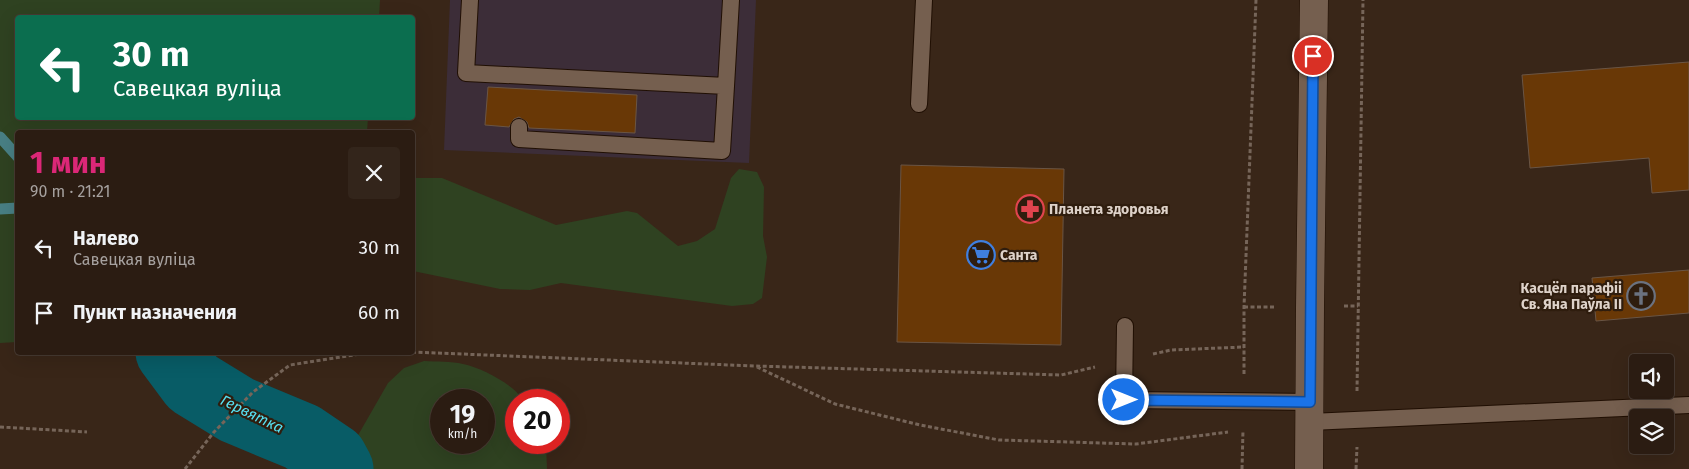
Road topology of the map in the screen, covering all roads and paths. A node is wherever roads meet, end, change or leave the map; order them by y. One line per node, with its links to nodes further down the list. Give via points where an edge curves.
1 (470, 0): 7 (lane, via 466,73 522,82 604,87)
2 (730, 0): 7 (lane)
3 (924, 0): 8 (lane)
4 (1256, 0): 11 (path)
5 (1314, 0): 18 (main road)
6 (1363, 0): 19 (path)
7 (726, 86): 9 (lane, via 722,151 559,135 519,140)
8 (919, 104)
9 (520, 127)
10 (1125, 326): 14 (lane)
11 (1244, 347): 14 (path, via 1171,350); 16 (path)
12 (415, 352): 15 (path)
13 (354, 355): 22 (path, via 290,365 253,392)
14 (1125, 361): 15 (path, via 1061,375); 16 (lane, via 1124,400)
15 (756, 366): 23 (path, via 835,404 999,440 1136,444 1244,430)
16 (1245, 401): 18 (lane)
17 (1689, 405): 19 (lane)
18 (1310, 412): 19 (lane); 24 (main road)
19 (1357, 419): 25 (path)
20 (0, 427): 21 (path)
21 (86, 432)
22 (184, 469)
23 (1242, 469)
24 (1309, 469)
25 (1356, 469)

